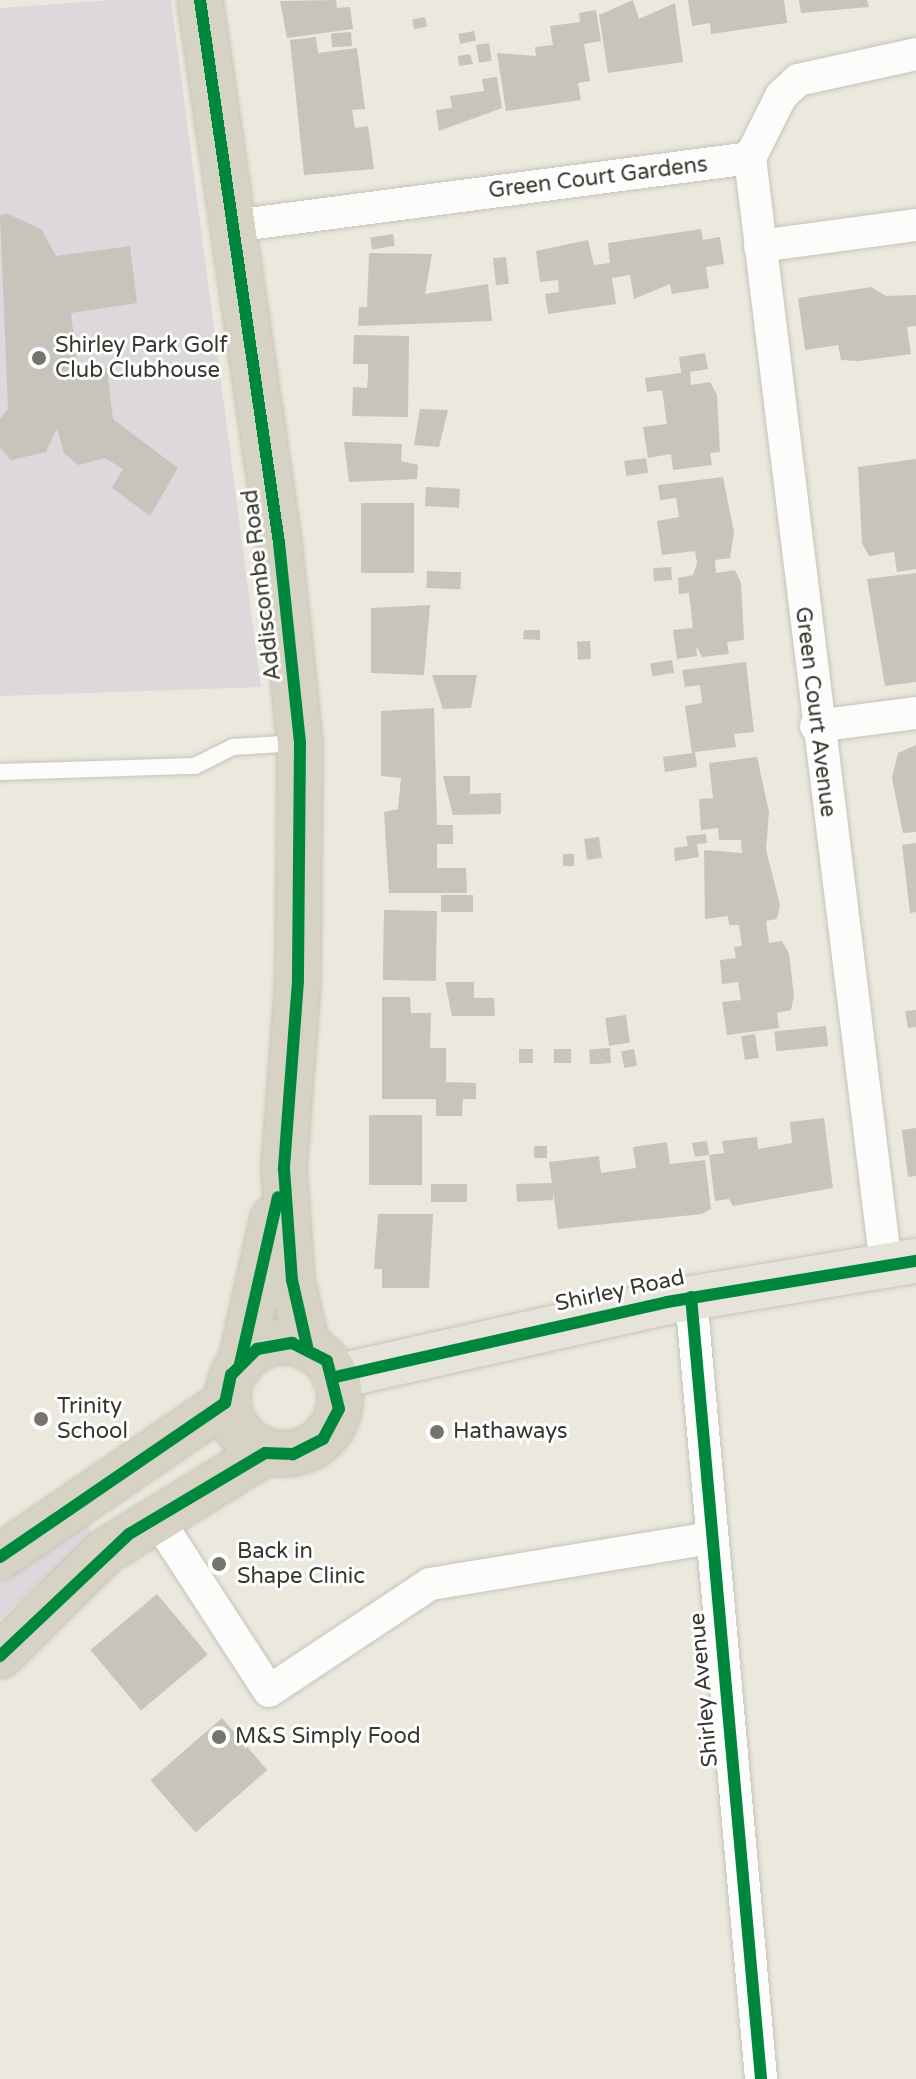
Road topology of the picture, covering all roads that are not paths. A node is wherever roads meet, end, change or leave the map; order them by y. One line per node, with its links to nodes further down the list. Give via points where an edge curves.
1 (200, 0): 5 (highway, Addiscombe Road)
2 (916, 54): 3 (street, via 798,80 781,96)
3 (750, 158): 5 (street, Green Court Gardens); 6 (street, Green Court Avenue)
4 (916, 225): 6 (street)
5 (233, 226): 9 (highway, Addiscombe Road)
6 (760, 246): 8 (street, Green Court Avenue)
7 (916, 713): 8 (street)
8 (816, 726): 12 (street, Green Court Avenue)
9 (300, 743): 10 (lane, via 233,747 195,766); 11 (highway, Addiscombe Road, via 298,981)
10 (0, 772)
11 (284, 1169): 14 (highway, Addiscombe Road, via 292,1280); 15 (highway, Addiscombe Road)
12 (901, 1263): 13 (main road, Shirley Road)
13 (691, 1297): 14 (main road, Shirley Road); 18 (street, Shirley Avenue)
14 (321, 1362): 15 (highway, via 276,1343); 16 (highway, via 339,1409 323,1439 293,1454)
15 (232, 1384): 16 (highway, via 245,1438); 19 (highway)
16 (265, 1453): 17 (highway)
17 (156, 1517): 18 (street, via 269,1691 430,1584); 20 (highway, via 82,1572)
18 (710, 1538): 21 (street, Shirley Avenue)
19 (0, 1557)
20 (0, 1656)
21 (761, 2079)

